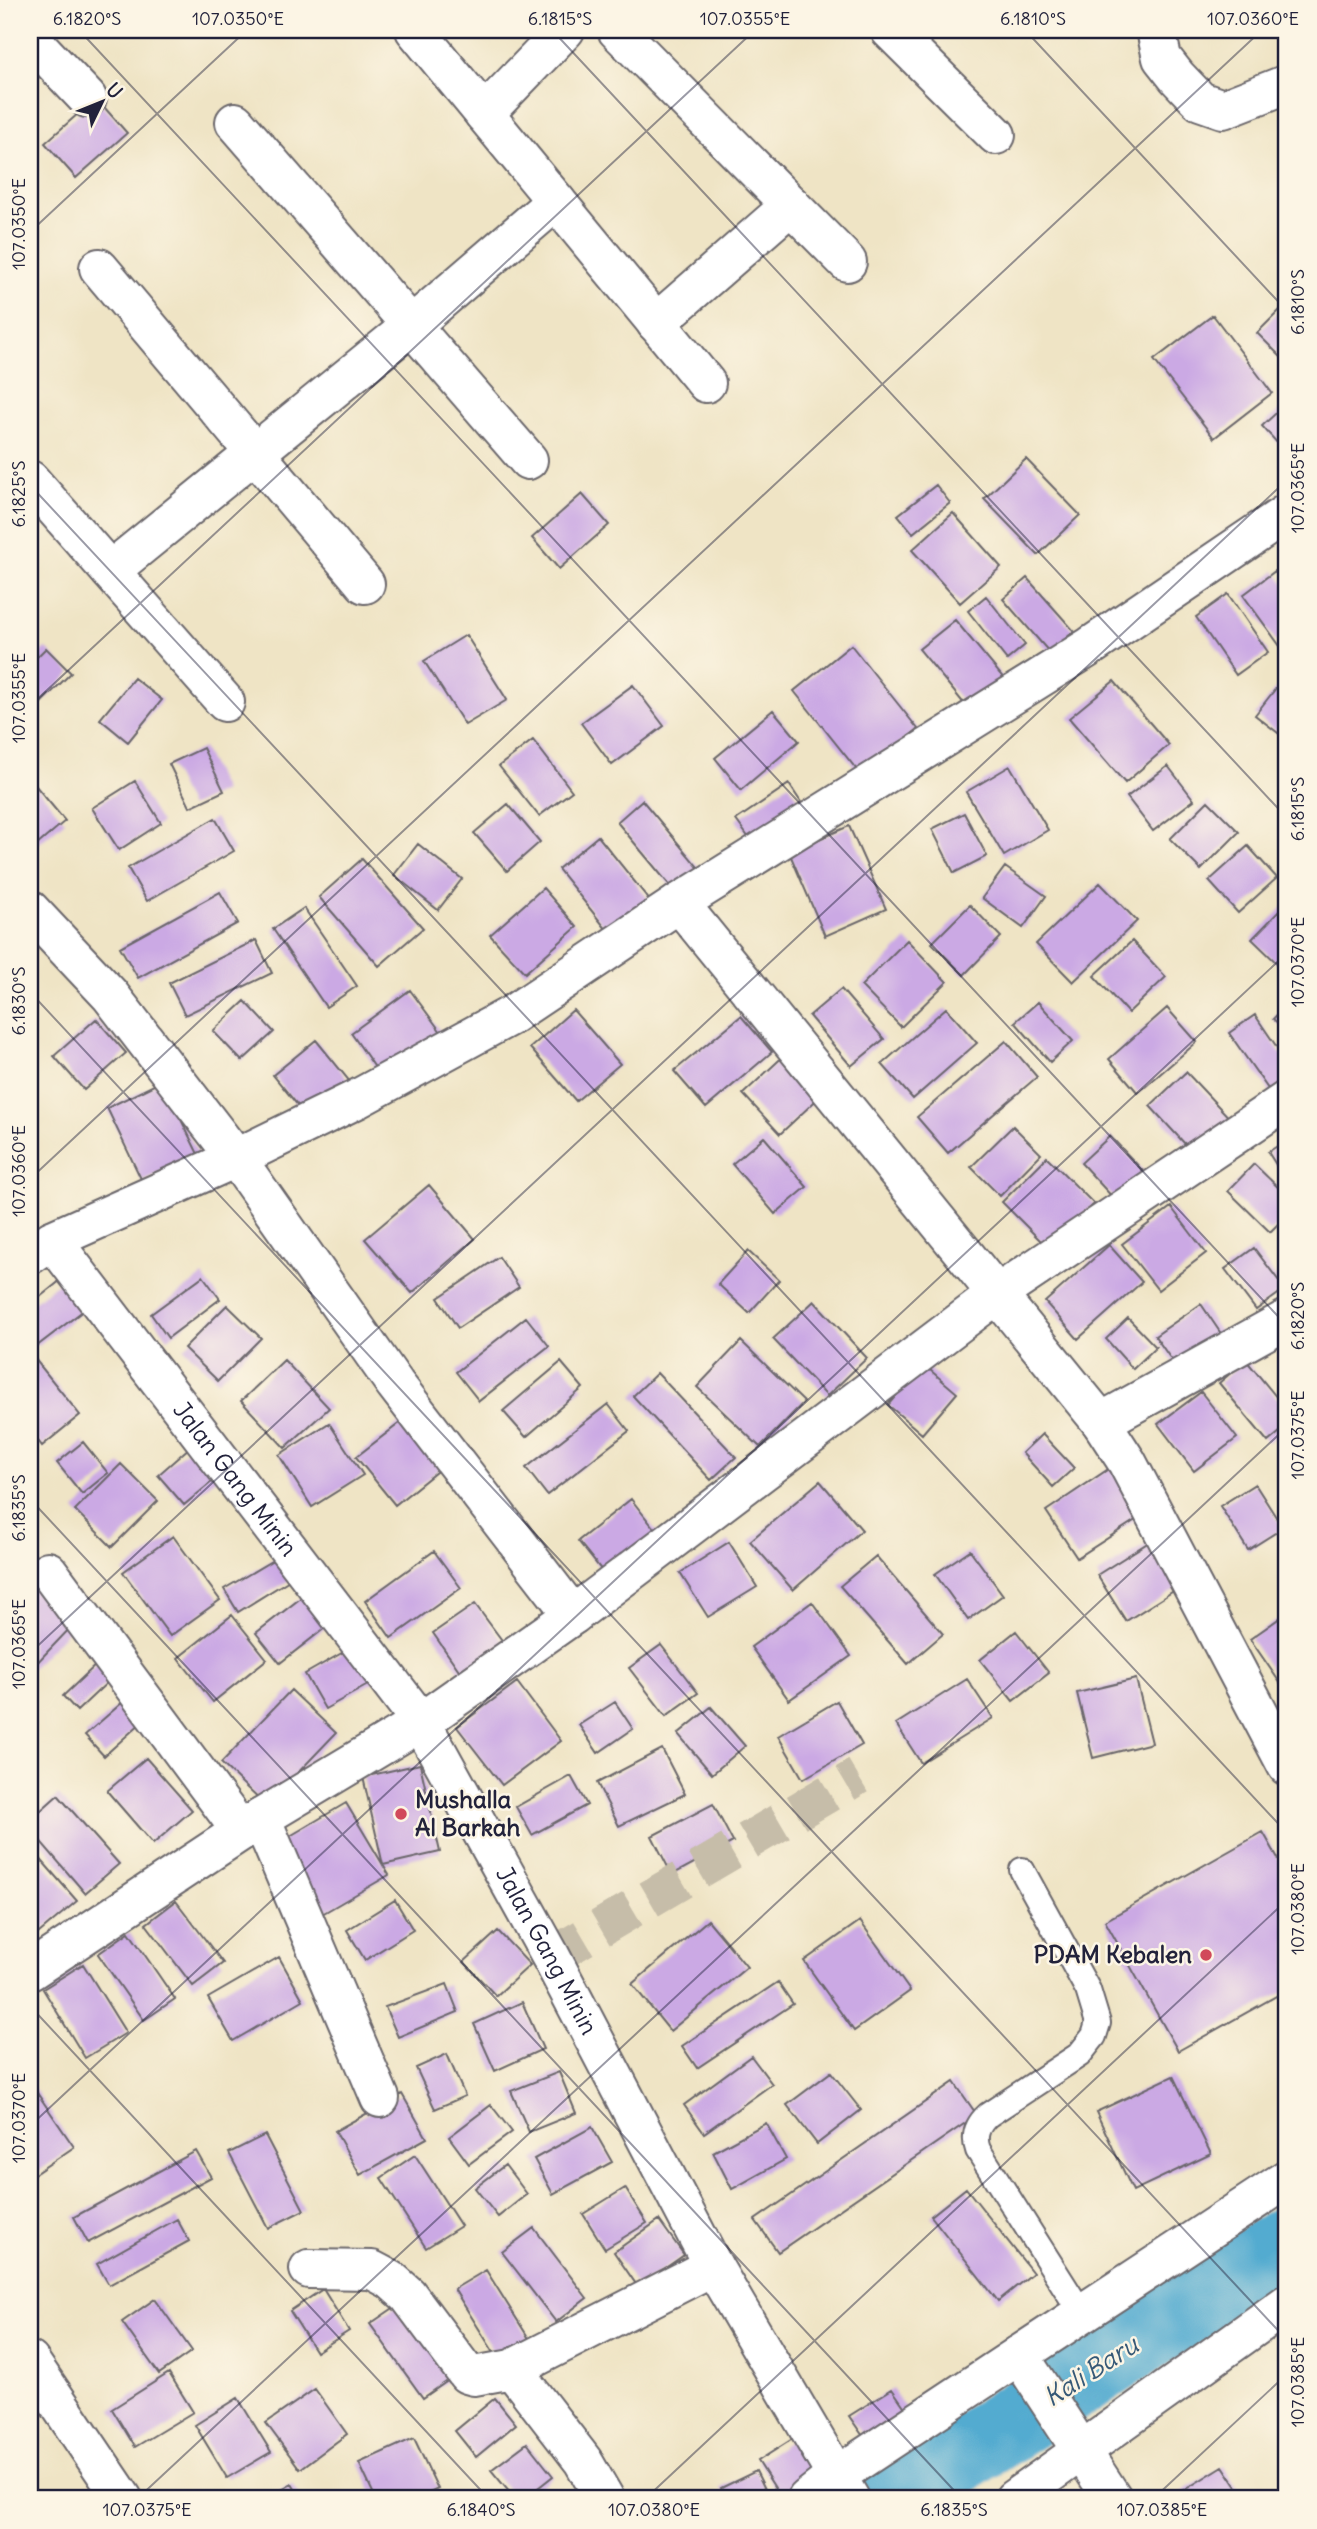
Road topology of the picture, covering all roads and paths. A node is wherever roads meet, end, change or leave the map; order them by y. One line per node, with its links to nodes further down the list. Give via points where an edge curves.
1 (415, 30): 9 (street)
2 (565, 30): 9 (street)
3 (617, 30): 13 (street)
4 (890, 30): 11 (street)
5 (1156, 30): 7 (street, via 1163,58 1200,101 1223,109)
6 (30, 38): 8 (street)
7 (1287, 85)
8 (87, 98)
9 (484, 114): 12 (street)
10 (234, 122): 17 (street)
11 (996, 135)
12 (556, 201): 16 (street); 17 (street)
13 (790, 205): 14 (street); 16 (street)
14 (847, 262)
15 (99, 268): 19 (street)
16 (656, 323): 18 (street)
17 (411, 326): 19 (street); 20 (street)
18 (706, 383)
19 (255, 455): 23 (street); 24 (street)
20 (527, 460)
21 (33, 490): 23 (street)
22 (1287, 513): 26 (street, via 1091,646)
23 (110, 571): 25 (street)
24 (365, 584)
25 (225, 702)
26 (679, 903): 29 (street, via 510,1016); 31 (street)
27 (30, 910): 29 (street, via 110,995)
28 (1287, 1100): 31 (street)
29 (236, 1158): 30 (street); 35 (street, via 395,1384)
30 (41, 1248): 36 (street, Jalan Gang Minin)
31 (996, 1295): 33 (street); 35 (street)
32 (1287, 1320): 33 (street)
33 (1101, 1422): 37 (street, via 1127,1462)
34 (48, 1571): 38 (street)
35 (573, 1615): 36 (street)
36 (421, 1722): 38 (street); 43 (street, Jalan Gang Minin)
37 (1287, 1766)
38 (251, 1824): 40 (street); 41 (street)
39 (1022, 1870): 46 (lane, via 1088,1990 1098,2023 1079,2055 988,2115 980,2122 974,2140)
40 (30, 1971)
41 (380, 2098)
42 (1287, 2179): 46 (street)
43 (713, 2266): 49 (street); 51 (street, Jalan Gang Minin)
44 (309, 2269): 49 (street, via 372,2270 408,2295 467,2374)
45 (1287, 2304): 50 (street)
46 (1082, 2314): 48 (street)
47 (30, 2361): 52 (street)
48 (1027, 2368): 50 (street); 51 (street)
49 (512, 2370): 53 (street, via 583,2461)
50 (1076, 2443): 54 (street); 55 (street)
51 (831, 2492)
52 (123, 2499)
53 (605, 2499)
54 (1014, 2499)
55 (1113, 2499)

